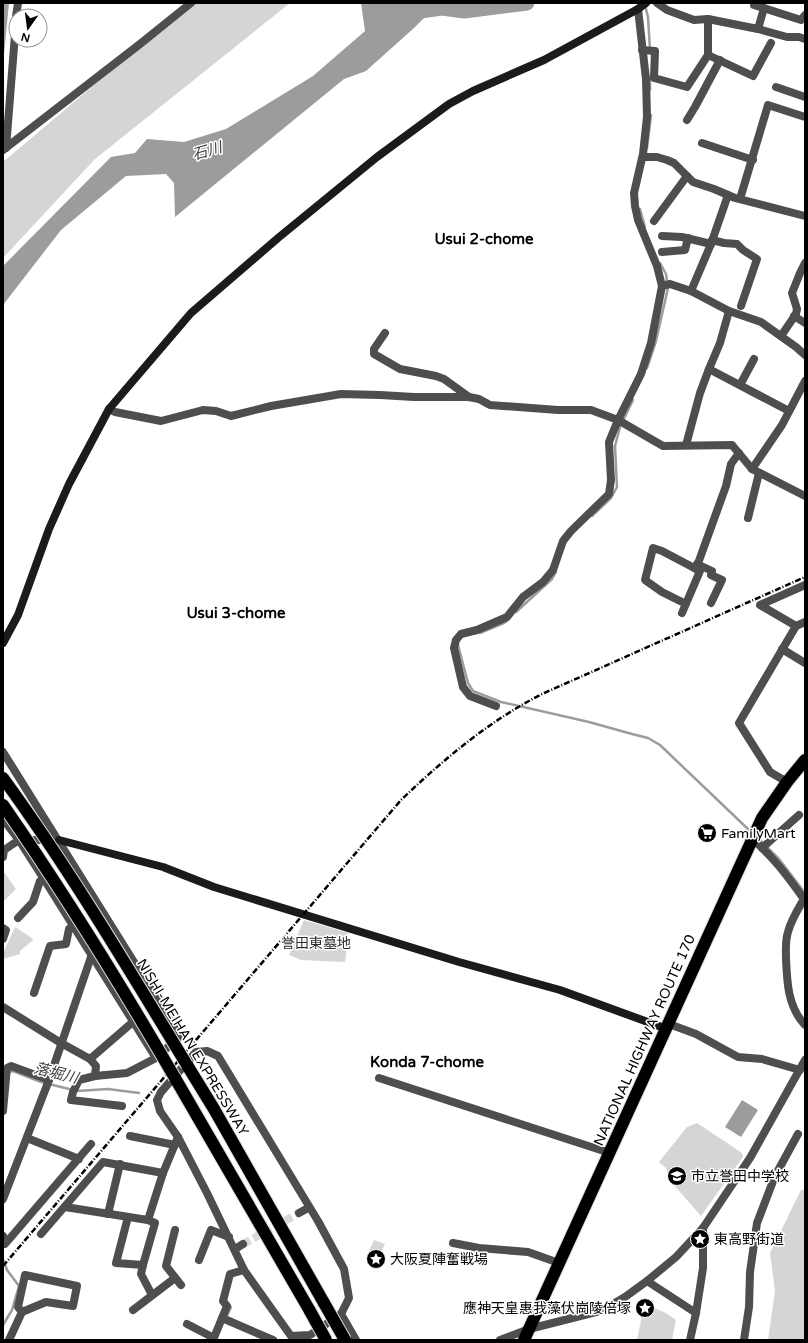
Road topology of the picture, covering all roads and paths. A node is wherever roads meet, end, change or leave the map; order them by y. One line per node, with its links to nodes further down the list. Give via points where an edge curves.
1 (190, 3): 21 (street)
2 (646, 3): 6 (street)
3 (657, 3): 8 (street, via 667,10 694,20)
4 (754, 6): 5 (street)
5 (764, 8): 7 (street, via 802,20); 9 (street)
6 (638, 9): 13 (street); 49 (street, via 544,60 473,90 413,130 284,233 191,313)
7 (805, 15)
8 (708, 19): 9 (street); 14 (street)
9 (758, 29): 10 (street)
10 (805, 39)
11 (771, 43): 15 (street, via 753,76)
12 (14, 48): 21 (street)
13 (642, 50): 14 (street, via 656,51 654,78 687,87); 22 (street, via 647,117)
14 (708, 55): 15 (street)
15 (720, 60): 19 (street)
16 (776, 87): 17 (street)
17 (805, 97)
18 (805, 117): 23 (street, via 768,105)
19 (687, 120)
20 (702, 142): 23 (street)
21 (5, 149)
22 (643, 157): 24 (street, via 657,157 674,163); 35 (street, via 634,193 635,206 638,220 658,266)
23 (753, 160): 26 (street)
24 (687, 176): 25 (street, via 693,182); 28 (street)
25 (728, 195): 26 (street); 31 (street)
26 (740, 199): 27 (street)
27 (805, 216)
28 (654, 221)
29 (662, 236): 30 (street)
30 (688, 238): 31 (street); 32 (street, via 685,250)
31 (712, 242): 36 (street); 37 (street, via 737,244 757,258)
32 (662, 252)
33 (805, 263): 34 (street)
34 (802, 274): 39 (street, via 792,294 797,309)
35 (662, 286): 36 (street, via 670,284); 51 (street, via 651,343 641,374)
36 (691, 291): 38 (street)
37 (741, 306)
38 (729, 311): 42 (street, via 761,322); 45 (street)
39 (794, 316): 40 (street); 42 (street)
40 (805, 323)
41 (385, 333): 48 (street, via 374,349 374,354 400,369 444,379)
42 (780, 336): 43 (street)
43 (805, 356)
44 (754, 359): 47 (street)
45 (709, 369): 47 (street); 52 (street)
46 (805, 381): 50 (street)
47 (740, 385): 50 (street)
48 (469, 397): 49 (street, via 341,394 231,416 203,410 161,422); 51 (street, via 490,405 591,410)
49 (109, 409): 63 (street, via 69,484 49,529 18,614)
50 (790, 411): 54 (street)
51 (618, 420): 52 (street, via 663,446); 66 (street, via 610,442 609,494 571,531 563,541 552,570 543,582 523,597 507,617 461,634 456,640 454,648 463,687 470,696)
52 (686, 446): 53 (street, via 732,445)
53 (739, 453): 54 (street); 57 (street, via 731,464 726,486)
54 (755, 471): 55 (street); 56 (street)
55 (805, 496)
56 (748, 518)
57 (696, 566): 59 (street, via 712,571 711,575 722,580); 60 (street, via 700,571); 60 (street, via 653,548 645,580)
58 (805, 585): 62 (street, via 760,605)
59 (711, 603)
60 (686, 604): 61 (street)
61 (682, 613)
62 (802, 624): 64 (street)
63 (3, 643)
64 (782, 649): 65 (street); 70 (street, via 739,723 770,772)
65 (805, 662)
66 (496, 706)
67 (3, 752): 76 (street)
68 (804, 763): 70 (highway, NATIONAL HIGHWAY ROUTE 170)
69 (3, 778): 146 (highway, NISHI-MEIHAN EXPRESSWAY, bridge, via 45,836 103,925 214,1109)
70 (787, 782): 74 (highway, NATIONAL HIGHWAY ROUTE 170, via 762,818)
71 (3, 805): 145 (highway, bridge, via 148,1032)
72 (799, 815): 77 (street)
73 (3, 819): 75 (street)
74 (752, 839): 77 (street); 90 (highway, NATIONAL HIGHWAY ROUTE 170)
75 (19, 840): 76 (street); 78 (street); 79 (street)
76 (59, 840): 90 (street, via 163,867 222,889 459,962 560,990); 92 (street, via 180,1036)
77 (762, 848): 80 (street, via 780,866)
78 (3, 852)
79 (44, 879): 81 (street, via 40,881 33,902); 82 (street)
80 (804, 899): 89 (street, via 791,922 786,944 788,990 793,1007)
81 (18, 918)
82 (74, 926): 85 (street); 86 (street, via 69,929 66,944 50,946)
83 (3, 928): 84 (street, via 6,930)
84 (3, 939)
85 (92, 954): 88 (street); 91 (street)
86 (34, 993)
87 (3, 1007): 91 (street)
88 (134, 1021): 92 (street); 93 (street)
89 (805, 1025)
90 (668, 1026): 95 (street, via 696,1034 738,1057 762,1059); 106 (highway, NATIONAL HIGHWAY ROUTE 170)
91 (61, 1043): 93 (street); 98 (street)
92 (156, 1058): 96 (street, via 127,1073)
93 (90, 1059): 96 (street, via 96,1066)
94 (805, 1060): 95 (street)
95 (800, 1070): 117 (street, via 750,1158)
96 (95, 1076): 99 (street, via 79,1080 71,1100)
97 (379, 1078): 106 (street)
98 (48, 1083): 100 (street, via 11,1066 7,1068); 103 (street)
99 (122, 1106)
100 (3, 1111)
101 (798, 1134): 150 (street, via 775,1176 757,1223)
102 (130, 1136): 104 (street)
103 (27, 1138): 107 (street); 110 (street)
104 (177, 1141): 109 (street); 112 (street, via 160,1111 157,1100 196,1052 207,1051 218,1056); 121 (street)
105 (92, 1144): 107 (street)
106 (610, 1153): 126 (highway, NATIONAL HIGHWAY ROUTE 170)
107 (78, 1158): 120 (street, via 5,1244)
108 (120, 1164): 109 (street); 111 (street, via 103,1162); 114 (street)
109 (163, 1174): 116 (street)
110 (3, 1199)
111 (65, 1207): 114 (street); 119 (street)
112 (308, 1208): 113 (street); 136 (street, via 318,1221 344,1269 349,1298)
113 (299, 1213)
114 (108, 1214): 115 (street)
115 (128, 1217): 116 (street); 127 (street, via 116,1262)
116 (148, 1220): 127 (street, via 155,1223)
117 (703, 1228): 130 (street, via 676,1257); 135 (street, via 703,1268)
118 (176, 1230): 129 (street, via 166,1266)
119 (41, 1234)
120 (3, 1236)
121 (229, 1237): 124 (street); 125 (street, via 211,1230)
122 (453, 1243): 126 (street, via 528,1252)
123 (244, 1244): 124 (street)
124 (235, 1249): 128 (street)
125 (199, 1260)
126 (559, 1263): 139 (highway, NATIONAL HIGHWAY ROUTE 170)
127 (143, 1265): 132 (street, via 141,1274)
128 (244, 1270): 137 (street, via 230,1274 223,1301 227,1306); 140 (street, via 291,1336)
129 (175, 1278): 131 (street); 132 (street)
130 (648, 1281): 135 (street); 139 (street, via 596,1312)
131 (180, 1285)
132 (152, 1295): 133 (street)
133 (133, 1310)
134 (22, 1312): 134 (street, via 46,1302 73,1306 78,1286 25,1275 18,1307); 143 (street)
135 (696, 1313): 149 (street)
136 (341, 1314): 141 (street); 147 (street)
137 (225, 1319): 142 (street); 144 (street)
138 (187, 1324): 142 (street)
139 (527, 1335): 148 (street)
140 (296, 1338): 141 (street)
141 (312, 1338)
142 (213, 1339)
143 (9, 1340)
144 (273, 1340)
145 (326, 1340)
146 (345, 1340)
147 (356, 1340)
148 (500, 1340)
149 (690, 1340)
150 (744, 1340)

